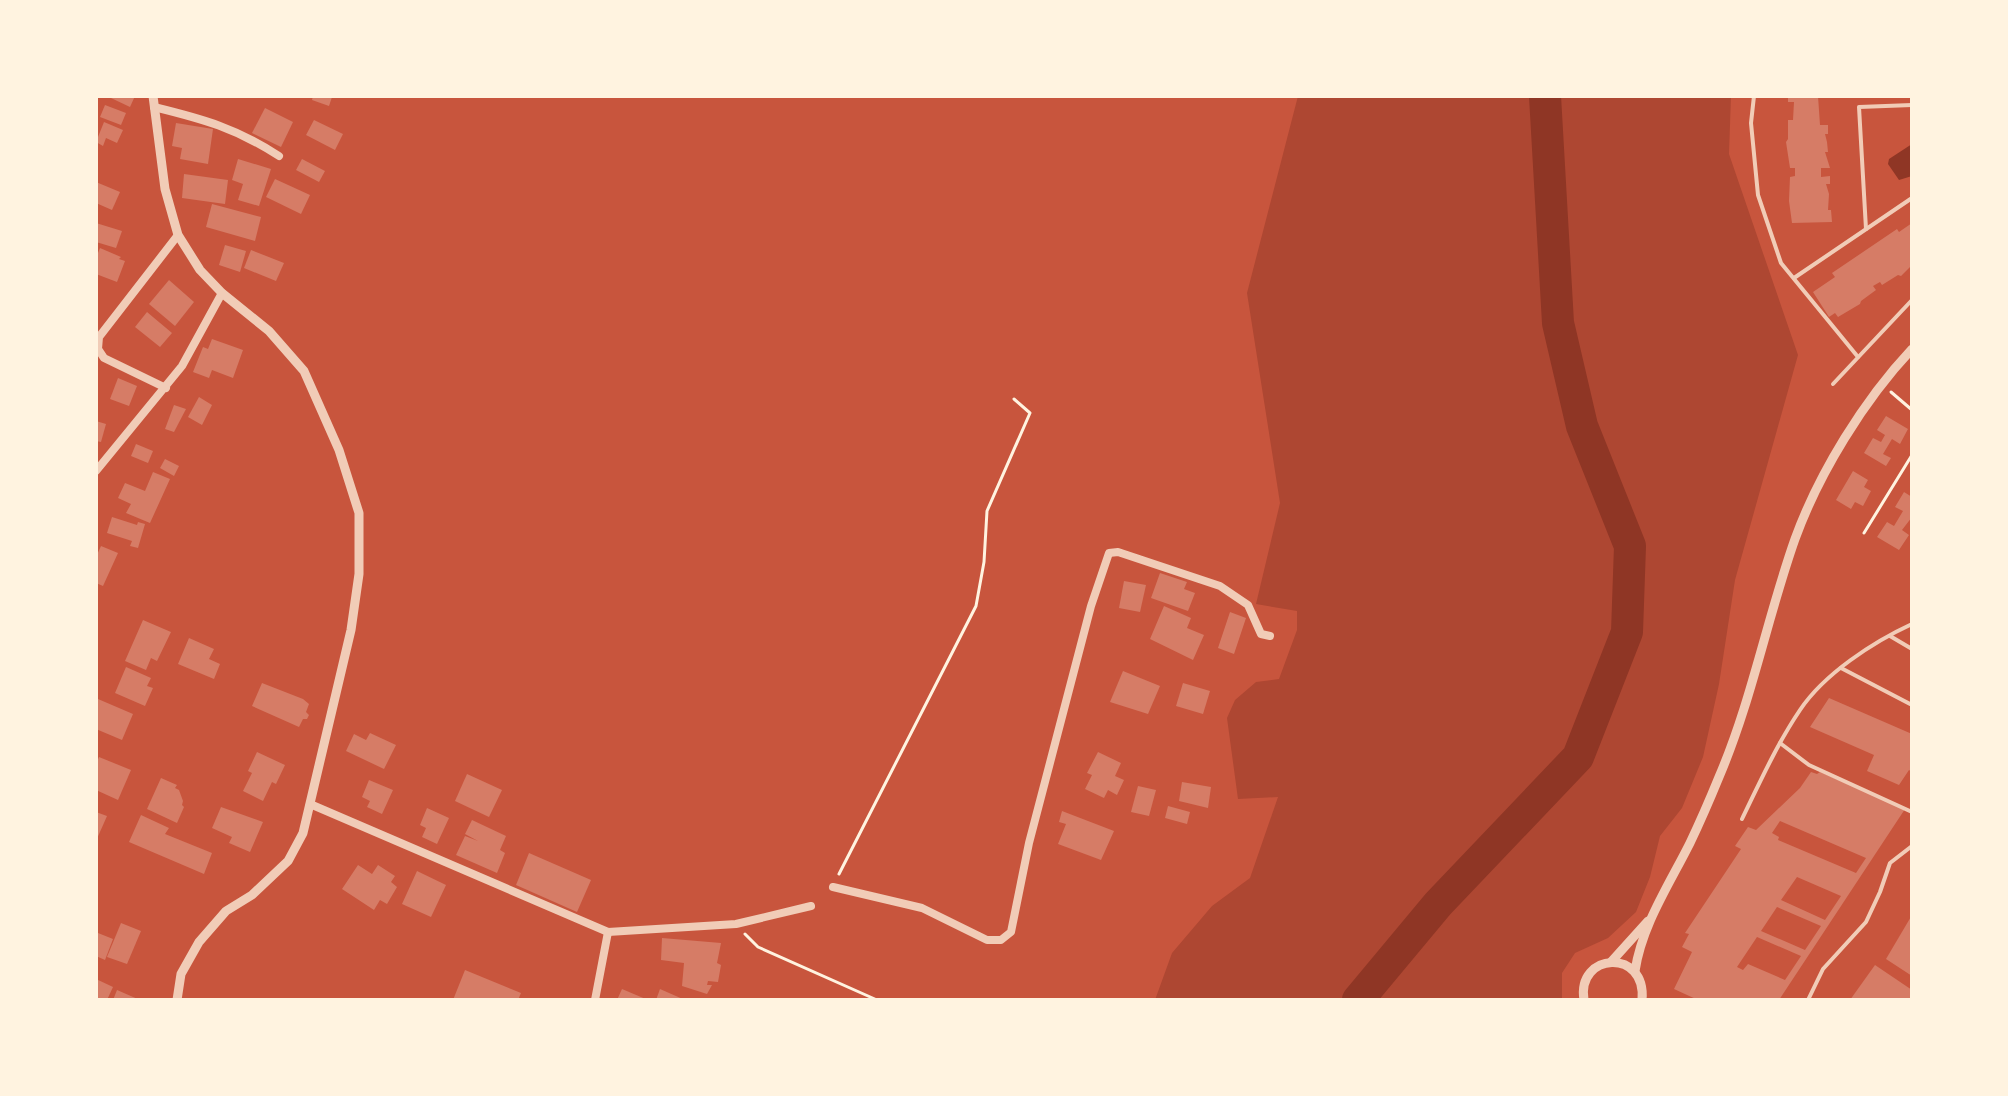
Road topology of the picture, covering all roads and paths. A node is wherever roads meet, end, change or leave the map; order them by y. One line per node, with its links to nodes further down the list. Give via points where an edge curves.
1 (1754, 96): 8 (lane, via 1751,123 1758,195 1781,263)
2 (153, 102): 4 (street, via 214,121); 7 (street, via 165,189)
3 (1912, 105): 6 (lane, via 1859,107)
4 (279, 156)
5 (1912, 198): 6 (lane)
6 (1866, 229): 8 (lane)
7 (178, 235): 9 (street); 15 (street, via 99,337 98,349 104,358)
8 (1794, 278): 12 (lane)
9 (222, 293): 15 (street, via 192,352); 28 (street, via 269,331 304,371 339,450 359,513 359,574 351,630)
10 (1912, 300): 12 (lane)
11 (1912, 349): 14 (street)
12 (1858, 357): 13 (lane)
13 (1833, 384)
14 (1882, 384): 17 (path); 34 (street, via 1815,494 1795,539 1741,720 1691,840)
15 (166, 388): 19 (street)
16 (1014, 399): 32 (path, via 1030,413 987,511 976,606)
17 (1912, 410)
18 (1912, 455): 20 (path)
19 (96, 471)
20 (1864, 533)
21 (1912, 624): 22 (lane)
22 (1889, 635): 24 (lane); 25 (lane)
23 (1270, 636): 32 (street, via 1261,634 1248,605 1220,586 1109,553 1029,843 1011,932 1001,940 987,940 922,908)
24 (1912, 649)
25 (1841, 668): 26 (lane); 27 (lane, via 1802,707)
26 (1912, 705)
27 (1780, 743): 29 (lane, via 1809,765); 30 (lane)
28 (310, 804): 36 (street); 39 (street, via 288,861 226,911 199,942 181,974)
29 (1912, 812)
30 (1742, 819)
31 (1912, 846): 44 (lane, via 1890,863 1866,922 1823,969)
32 (833, 887)
33 (811, 906): 35 (street)
34 (1652, 915): 37 (street); 38 (street)
35 (736, 924): 36 (street); 41 (path, via 758,947)
36 (608, 932): 40 (street)
37 (1611, 962): 38 (street); 42 (street, via 1588,975)
38 (1635, 971): 43 (street)
39 (177, 1000)
40 (595, 1000)
41 (877, 1000)
42 (1584, 1000)
43 (1642, 1000)
44 (1808, 1000)

